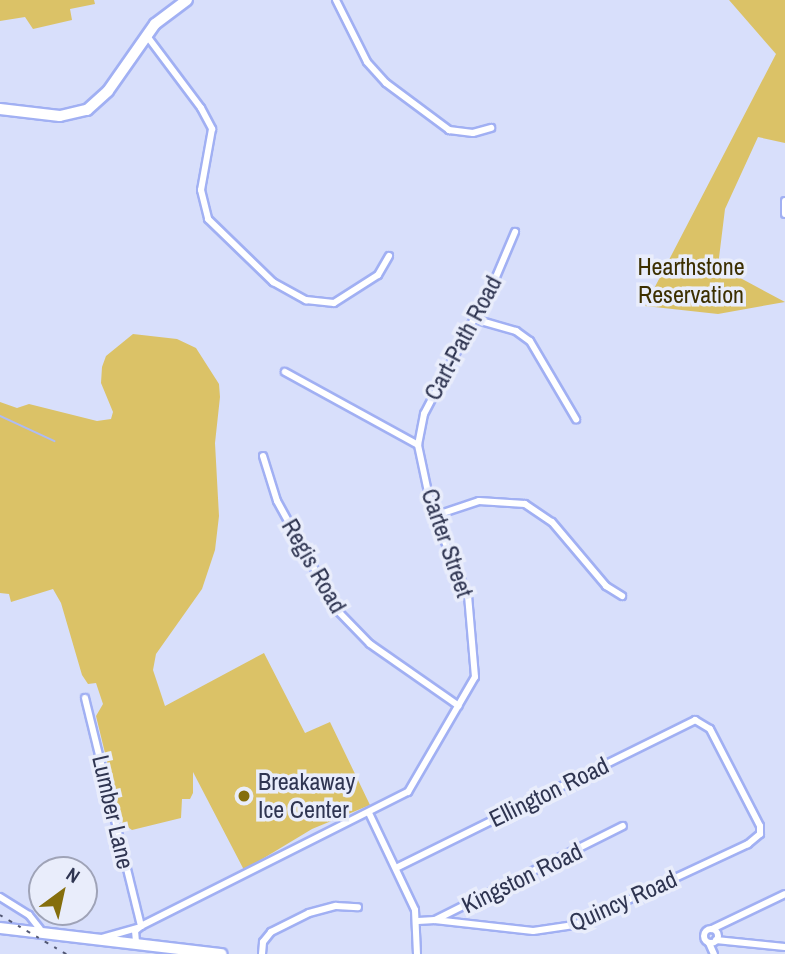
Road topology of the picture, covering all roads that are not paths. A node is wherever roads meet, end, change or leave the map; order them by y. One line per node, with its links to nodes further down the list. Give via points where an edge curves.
1 (187, 0): 3 (street)
2 (336, 0): 5 (street, via 367,62 386,83 449,130 473,133)
3 (145, 34): 4 (street, via 108,90 82,112 60,116); 9 (street, via 212,129 201,190 208,219 273,282 306,300 334,303 378,275)
4 (0, 109)
5 (491, 128)
6 (785, 201): 7 (street)
7 (785, 214)
8 (514, 232): 10 (street, Cart-Path Road)
9 (389, 256)
10 (474, 319): 12 (street, via 516,331 530,341); 13 (street, Cart-Path Road, via 424,414)
11 (285, 372): 13 (street)
12 (576, 419)
13 (418, 445): 15 (street, Carter Street)
14 (263, 456): 18 (street, Regis Road, via 277,501 337,610 370,644)
15 (434, 516): 16 (street, via 479,501 525,504 552,522 606,586); 18 (street, Carter Street, via 468,596 475,673)
16 (622, 596)
17 (85, 698): 28 (street, Lumber Lane)
18 (459, 706): 19 (street, Carter Street, via 416,785)
19 (369, 813): 22 (street); 28 (street, Carter Street)
20 (623, 826): 26 (street, Kingston Road)
21 (760, 834): 22 (street, Ellington Road, via 755,816 703,721 690,722); 26 (street, Quincy Road, via 683,875 562,929 533,931)
22 (396, 868): 27 (street)
23 (785, 894): 31 (street)
24 (0, 897): 30 (street, via 30,915)
25 (358, 907): 37 (street, via 323,908 293,920 271,932 263,942)
26 (435, 920): 27 (street, Kingston Road)
27 (418, 921): 38 (street)
28 (139, 927): 32 (street, Carter Street); 34 (street)
29 (0, 928): 30 (street)
30 (40, 929): 32 (street)
31 (712, 929): 33 (street); 33 (street, via 704,934)
32 (102, 937): 34 (street)
33 (712, 941): 35 (street); 39 (street)
34 (136, 942): 36 (street)
35 (785, 947)
36 (221, 954)
37 (262, 954)
38 (417, 954)
39 (714, 954)

